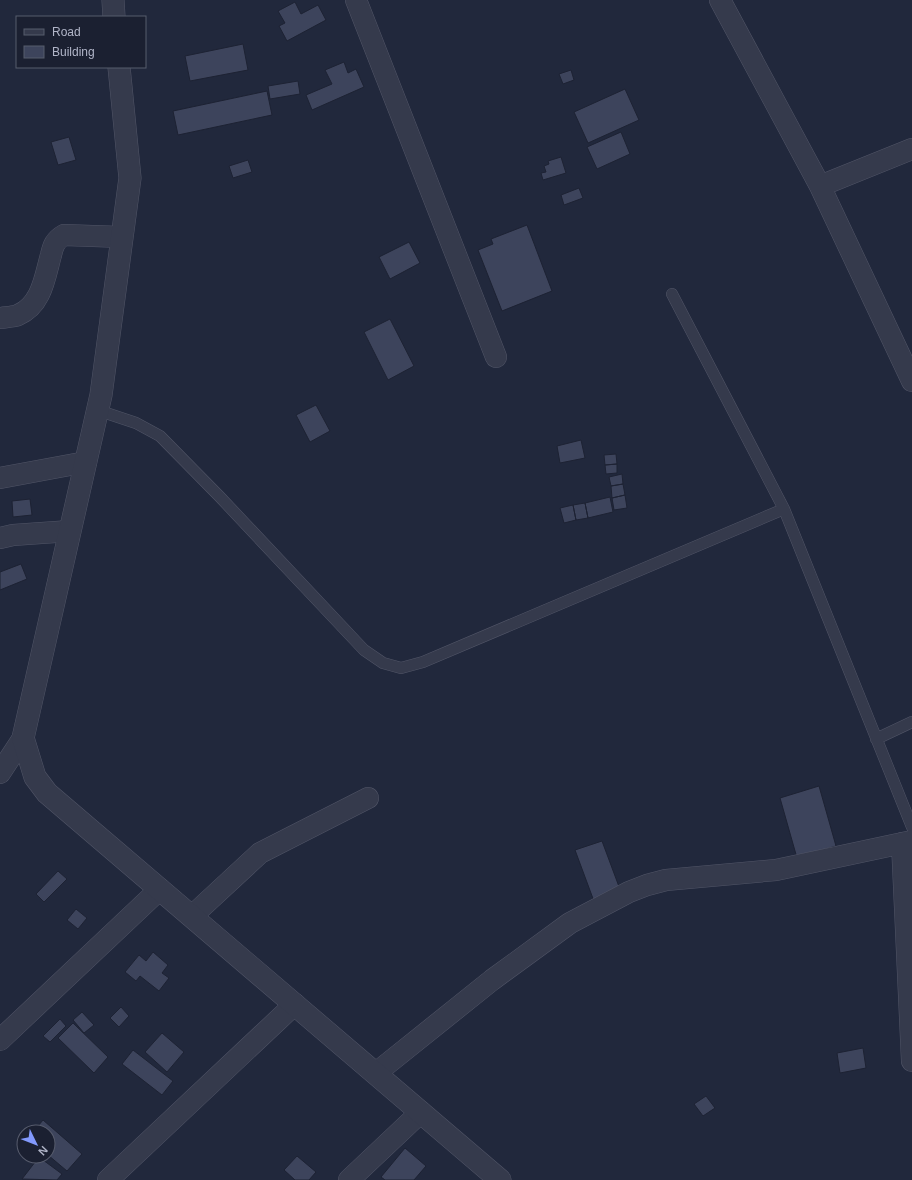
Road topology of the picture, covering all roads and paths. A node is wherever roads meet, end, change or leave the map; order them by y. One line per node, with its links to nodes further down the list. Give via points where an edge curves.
1 (112, 0): 4 (street)
2 (356, 0): 11 (street)
3 (720, 0): 7 (street)
4 (114, 16)
5 (119, 68): 8 (street, via 130,178)
6 (912, 149): 7 (street)
7 (820, 186): 12 (street)
8 (122, 237): 10 (street, via 64,235 57,239 36,300 18,315); 13 (street)
9 (672, 294): 16 (lane)
10 (0, 318)
11 (496, 357)
12 (912, 381)
13 (97, 410): 14 (street); 16 (lane, via 136,423 160,436 364,650 383,663 401,668 423,662)
14 (86, 462): 15 (street); 17 (street)
15 (0, 478)
16 (784, 509): 21 (lane)
17 (70, 532): 18 (street); 20 (street)
18 (0, 538)
19 (912, 722): 21 (lane)
20 (23, 738): 22 (street); 25 (street, via 35,777 47,793)
21 (876, 739): 24 (lane)
22 (0, 773)
23 (368, 798): 26 (street, via 260,853)
24 (909, 837): 29 (street); 30 (street, via 776,870 666,880 630,892 570,923 492,980)
25 (160, 889): 26 (street); 28 (street)
26 (192, 916): 27 (street)
27 (295, 1004): 30 (street); 32 (street)
28 (0, 1040)
29 (912, 1061)
30 (376, 1073): 31 (street)
31 (421, 1112): 33 (street); 34 (street)
32 (108, 1180)
33 (349, 1180)
34 (500, 1180)

